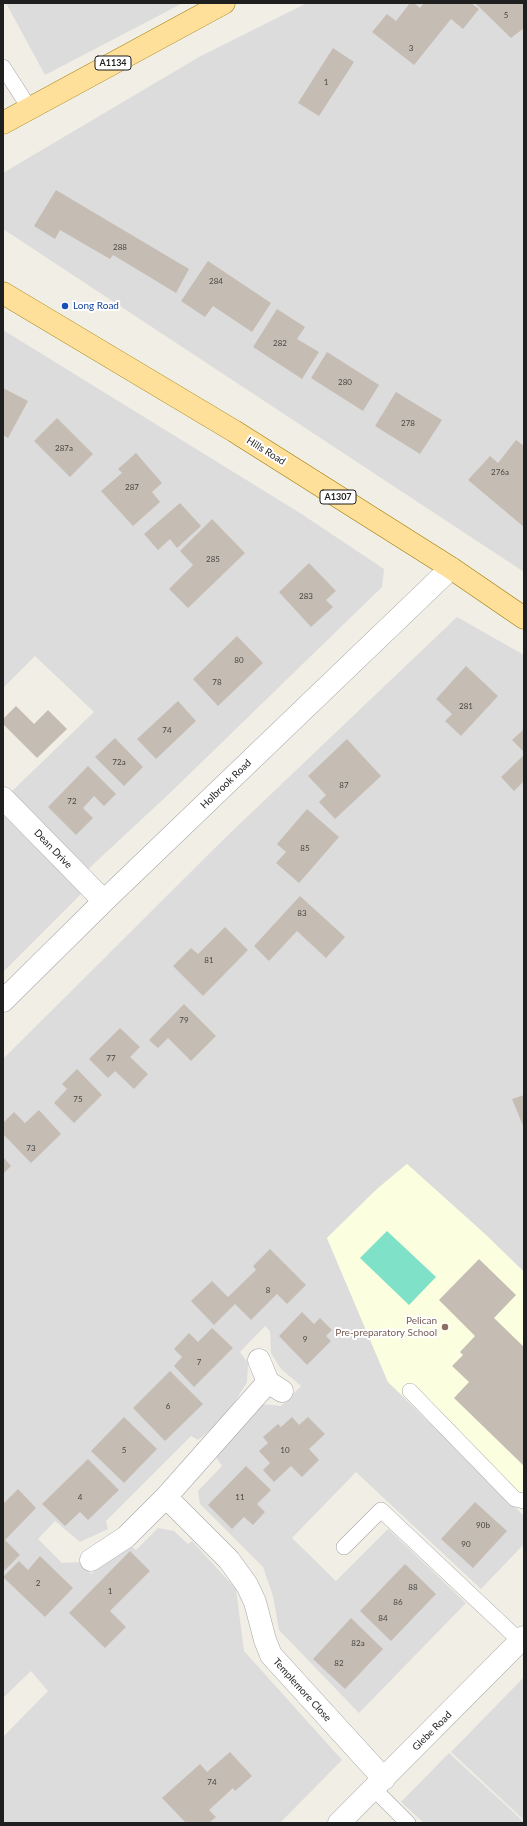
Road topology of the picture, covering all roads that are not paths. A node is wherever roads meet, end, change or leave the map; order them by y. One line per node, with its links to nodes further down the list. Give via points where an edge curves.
1 (224, 3): 3 (main road, A1134)
2 (3, 67): 3 (lane)
3 (30, 109): 4 (main road, A1134)
4 (3, 124)
5 (3, 293): 6 (main road, Hills Road / A1307, via 234,431)
6 (451, 568): 7 (main road, Hills Road / A1307); 9 (street, Holbrook Road)
7 (524, 618)
8 (3, 798): 9 (street, Dean Drive)
9 (104, 901): 10 (street, Holbrook Road)
10 (5, 994)
11 (259, 1360): 13 (street, via 275,1386)
12 (410, 1391): 14 (lane, via 514,1499)
13 (166, 1497): 16 (street, via 126,1537); 18 (street, Templemore Close, via 229,1560 247,1585 255,1602 271,1655)
14 (524, 1501)
15 (344, 1547): 17 (lane, via 381,1510)
16 (91, 1560)
17 (522, 1639): 18 (street, Glebe Road)
18 (379, 1784): 19 (street, Glebe Road); 20 (lane)
19 (339, 1823)
20 (408, 1823)

